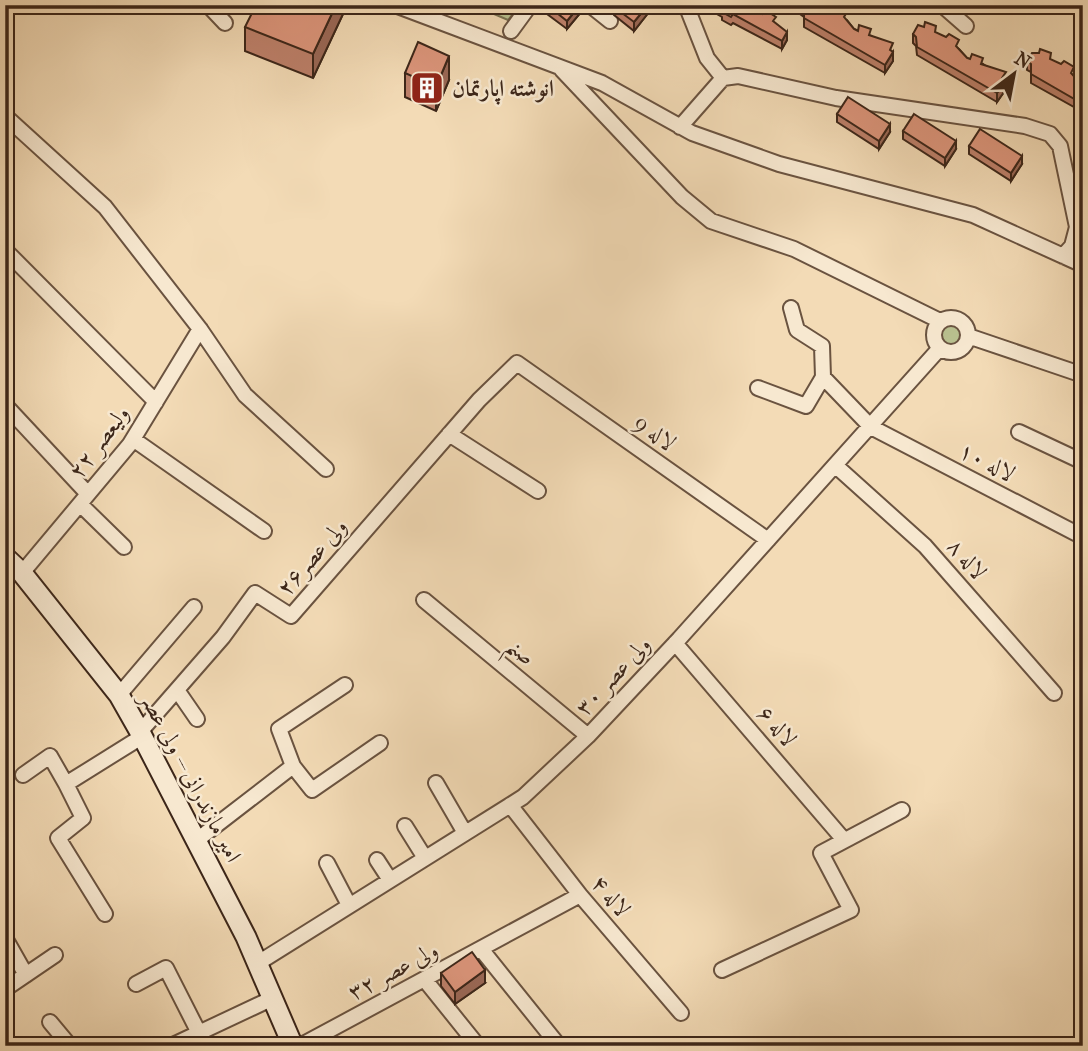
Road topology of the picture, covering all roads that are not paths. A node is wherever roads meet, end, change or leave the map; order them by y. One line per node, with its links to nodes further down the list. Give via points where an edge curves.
1 (208, 5): 8 (street)
2 (395, 5): 11 (street)
3 (530, 5): 10 (street)
4 (590, 5): 7 (street)
5 (686, 5): 12 (street, via 706,58)
6 (942, 5): 9 (street)
7 (610, 22)
8 (225, 23)
9 (966, 26)
10 (511, 32)
11 (558, 66): 14 (street, via 602,83); 19 (street, via 710,221 794,249)
12 (723, 78): 14 (street); 16 (street, via 738,76 836,98 1025,126 1050,134 1060,146 1077,227 1072,246)
13 (5, 116): 20 (street, via 105,206)
14 (680, 127): 16 (street, via 779,163 973,215)
15 (5, 250): 27 (street)
16 (1063, 256): 17 (street)
17 (1083, 265)
18 (791, 308): 25 (street, via 797,330 822,346)
19 (940, 321): 21 (street, via 956,318 965,325); 22 (street, via 934,332)
20 (200, 329): 27 (street, ولیعصر ۲۲); 35 (street, via 245,395)
21 (968, 336): 22 (street, via 964,346 955,351); 24 (street)
22 (940, 348): 29 (street, ولی عصر ۳۰)
23 (517, 363): 31 (street, ولی عصر۲۶); 40 (street, لاله 9)
24 (1083, 375)
25 (823, 377): 26 (street, via 806,406); 29 (street, لاله ۱۰)
26 (758, 388)
27 (156, 402): 32 (street, ولیعصر ۲۲)
28 (5, 405): 37 (street)
29 (871, 427): 34 (street, ولی عصر ۳۰); 39 (street, لاله ۱۰)
30 (1019, 432): 33 (street)
31 (449, 433): 36 (street); 48 (street, ولی عصر۲۶, via 291,617 255,593)
32 (133, 439): 37 (street, ولیعصر ۲۲); 38 (street)
33 (1083, 462)
34 (836, 466): 40 (street, ولی عصر ۳۰); 49 (street, لاله ۸, via 925,546)
35 (326, 469)
36 (538, 491)
37 (84, 498): 41 (street); 43 (street, ولیعصر ۲۲)
38 (264, 531)
39 (1083, 537)
40 (768, 540): 46 (street, ولی عصر ۳۰)
41 (124, 547)
42 (5, 557): 43 (main road, امیر مازندرانی -- ولی عصر)
43 (22, 573): 50 (main road, امیر مازندرانی -- ولی عصر)
44 (424, 600): 53 (street, صنم)
45 (194, 607): 50 (street)
46 (676, 643): 53 (street, ولی عصر ۳۰); 64 (street, لاله ۶)
47 (345, 685): 55 (street, via 279,729)
48 (177, 690): 51 (street); 52 (street, ولی عصر۲۶)
49 (1054, 692)
50 (119, 695): 52 (main road, امیر مازندرانی -- ولی عصر)
51 (197, 719)
52 (142, 734): 58 (street, ولی عصر۲۶); 63 (main road, امیر مازندرانی -- ولی عصر)
53 (588, 736): 59 (street, ولی عصر ۳۰)
54 (380, 743): 55 (street, via 312,790)
55 (293, 766): 63 (street)
56 (23, 775): 58 (street, via 50,756)
57 (436, 783): 62 (street)
58 (66, 784): 71 (street, via 83,818 58,838)
59 (510, 805): 62 (street, ولی عصر ۳۰); 69 (street, لاله ۴)
60 (902, 810): 64 (street)
61 (405, 826): 65 (street)
62 (465, 833): 65 (street, ولی عصر ۳۰)
63 (197, 840): 75 (main road, امیر مازندرانی -- ولی عصر)
64 (844, 840): 76 (street, via 821,853 851,910)
65 (425, 858): 68 (street, ولی عصر ۳۰)
66 (377, 860): 68 (street)
67 (327, 863): 70 (street)
68 (390, 880): 70 (street, ولی عصر ۳۰)
69 (580, 895): 73 (street, ولی عصر ۳۲); 82 (street, لاله ۴)
70 (349, 905): 75 (street, ولی عصر ۳۰)
71 (105, 914)
72 (5, 938): 77 (street)
73 (481, 949): 78 (street, ولی عصر ۳۲); 90 (street)
74 (55, 955): 77 (street)
75 (258, 963): 81 (main road, امیر مازندرانی -- ولی عصر)
76 (722, 970)
77 (26, 975): 80 (street)
78 (425, 980): 88 (street, ولی عصر ۳۲); 89 (street)
79 (136, 984): 84 (street, via 166,968)
80 (5, 989)
81 (272, 998): 84 (street); 87 (main road, امیر مازندرانی -- ولی عصر)
82 (681, 1013)
83 (50, 1023): 86 (street)
84 (199, 1033): 85 (street)
85 (174, 1045)
86 (70, 1046)
87 (293, 1046)
88 (300, 1046)
89 (478, 1046)
90 (559, 1046)

